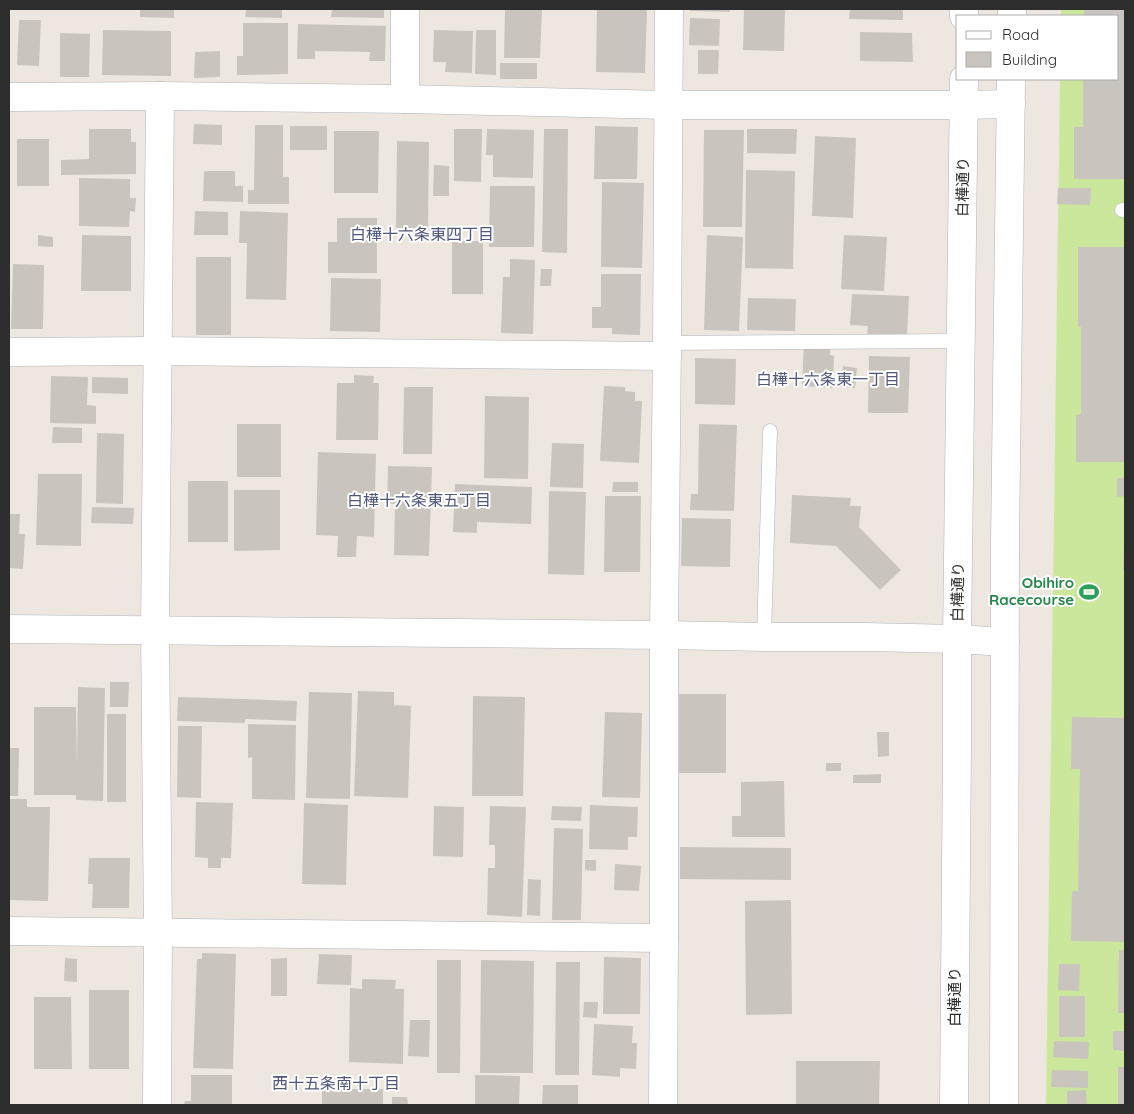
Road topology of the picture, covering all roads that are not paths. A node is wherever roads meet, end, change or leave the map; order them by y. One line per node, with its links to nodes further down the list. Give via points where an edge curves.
1 (405, 9): 7 (street)
2 (669, 9): 8 (street)
3 (1011, 91): 4 (street); 19 (street)
4 (964, 92): 8 (street); 9 (street, 白樺通り)
5 (160, 96): 6 (street); 7 (street); 11 (street)
6 (9, 97)
7 (405, 99): 8 (street)
8 (668, 104): 10 (street)
9 (961, 341): 10 (lane); 18 (street, 白樺通り)
10 (667, 350): 11 (street); 16 (street)
11 (158, 351): 12 (street); 15 (street)
12 (9, 352)
13 (770, 431): 17 (lane)
14 (9, 630): 15 (street)
15 (155, 630): 16 (street); 21 (street)
16 (664, 635): 17 (street); 22 (street)
17 (764, 637): 18 (street)
18 (957, 639): 19 (street); 25 (street, 白樺通り)
19 (1005, 642): 26 (street)
20 (9, 931): 21 (street)
21 (158, 932): 22 (street); 23 (street)
22 (664, 938): 24 (street)
23 (157, 1105)
24 (662, 1105)
25 (954, 1105)
26 (1004, 1105)

